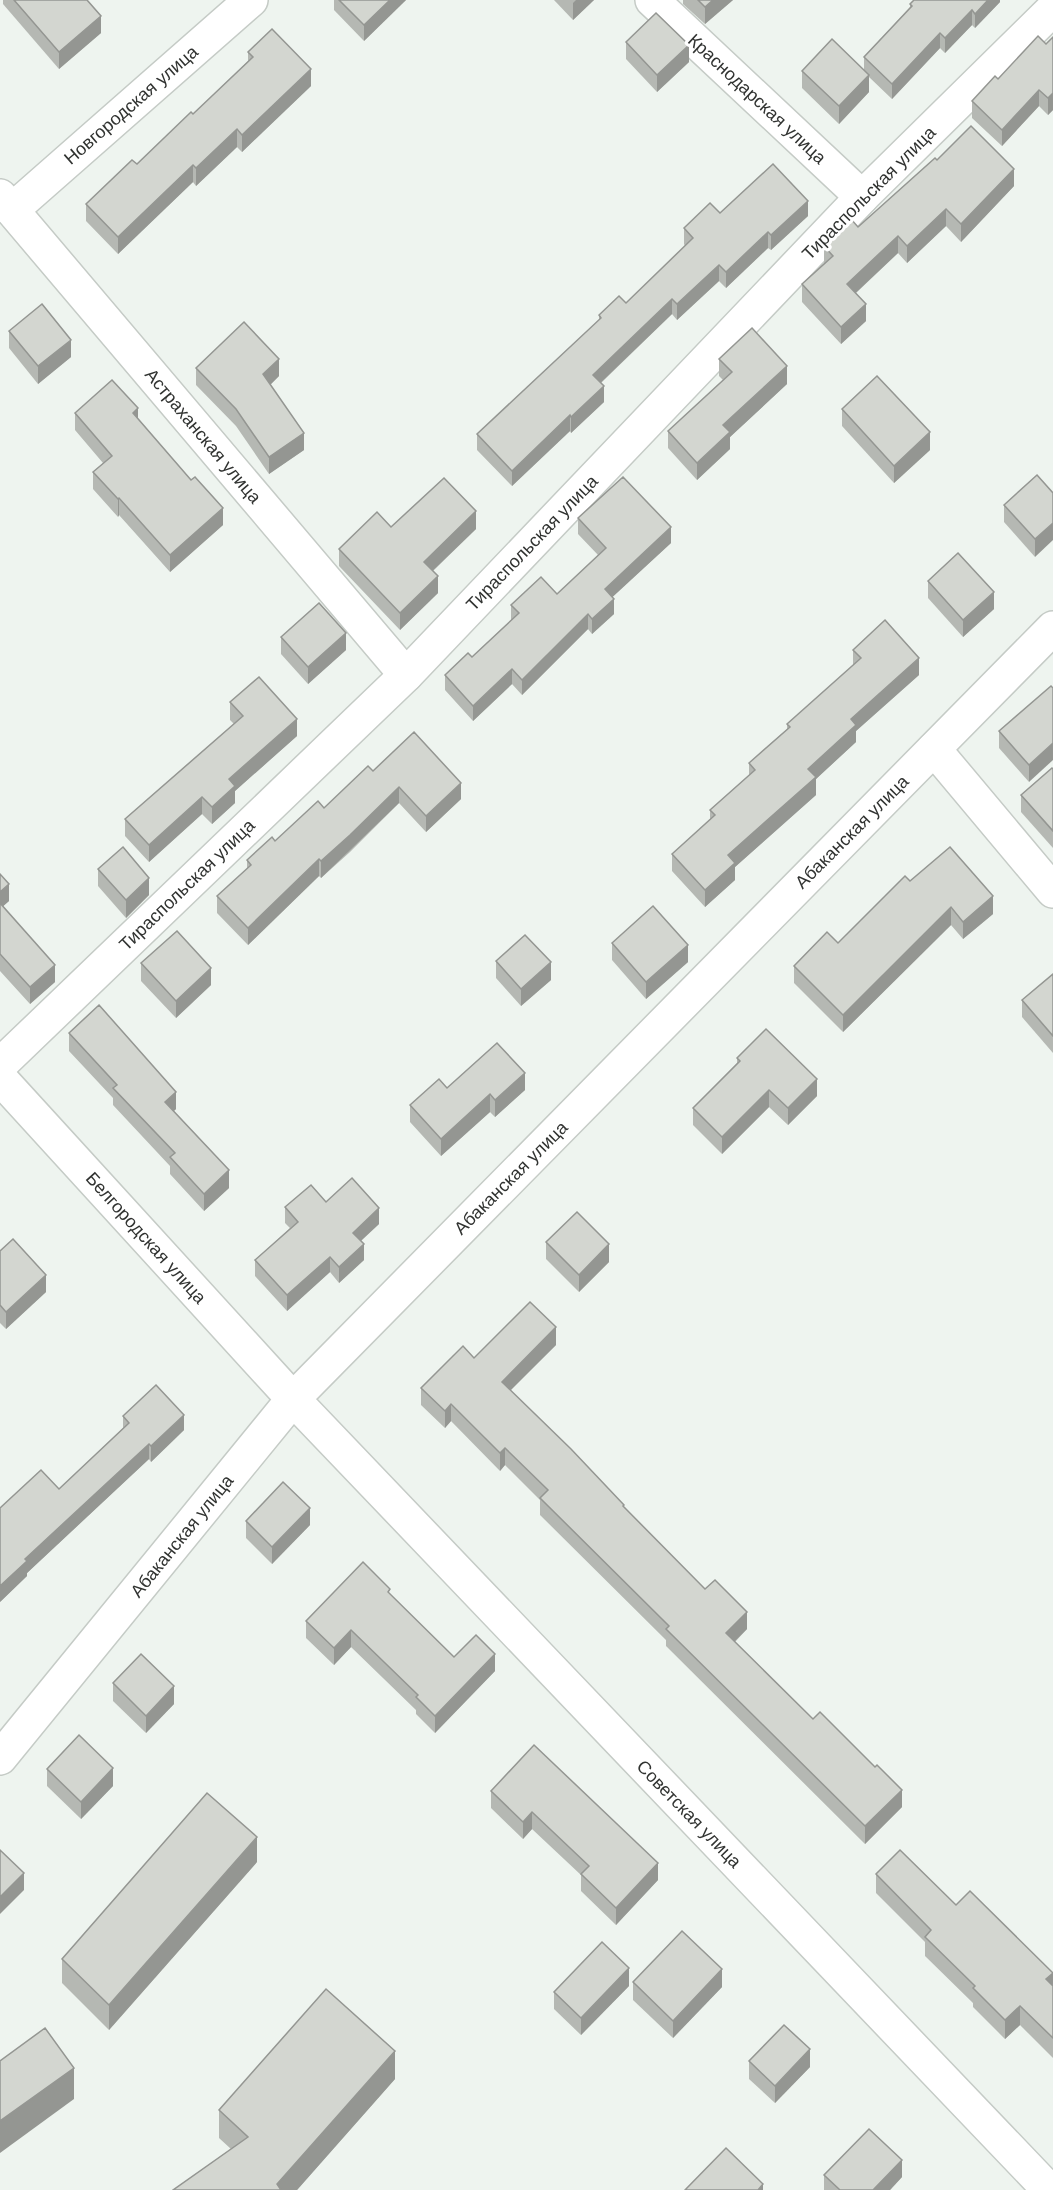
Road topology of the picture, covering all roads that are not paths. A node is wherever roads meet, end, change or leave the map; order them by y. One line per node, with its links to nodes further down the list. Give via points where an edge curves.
1 (251, 0): 5 (street, Новгородская улица)
2 (652, 0): 4 (street, Краснодарская улица)
3 (1053, 9): 4 (street, Тираспольская улица)
4 (862, 197): 7 (street, Тираспольская улица)
5 (6, 203): 7 (street, Астраханская улица)
6 (1053, 628): 8 (street, Абаканская улица)
7 (406, 675): 10 (street, Тираспольская улица)
8 (934, 749): 9 (street); 12 (street, Абаканская улица)
9 (1053, 891)
10 (0, 1065)
11 (0, 1078): 12 (street, Белгородская улица)
12 (293, 1399): 13 (street, Белгородская улица); 14 (street, Абаканская улица)
13 (329, 1437): 15 (street, Советская улица)
14 (0, 1758)
15 (1049, 2190)

